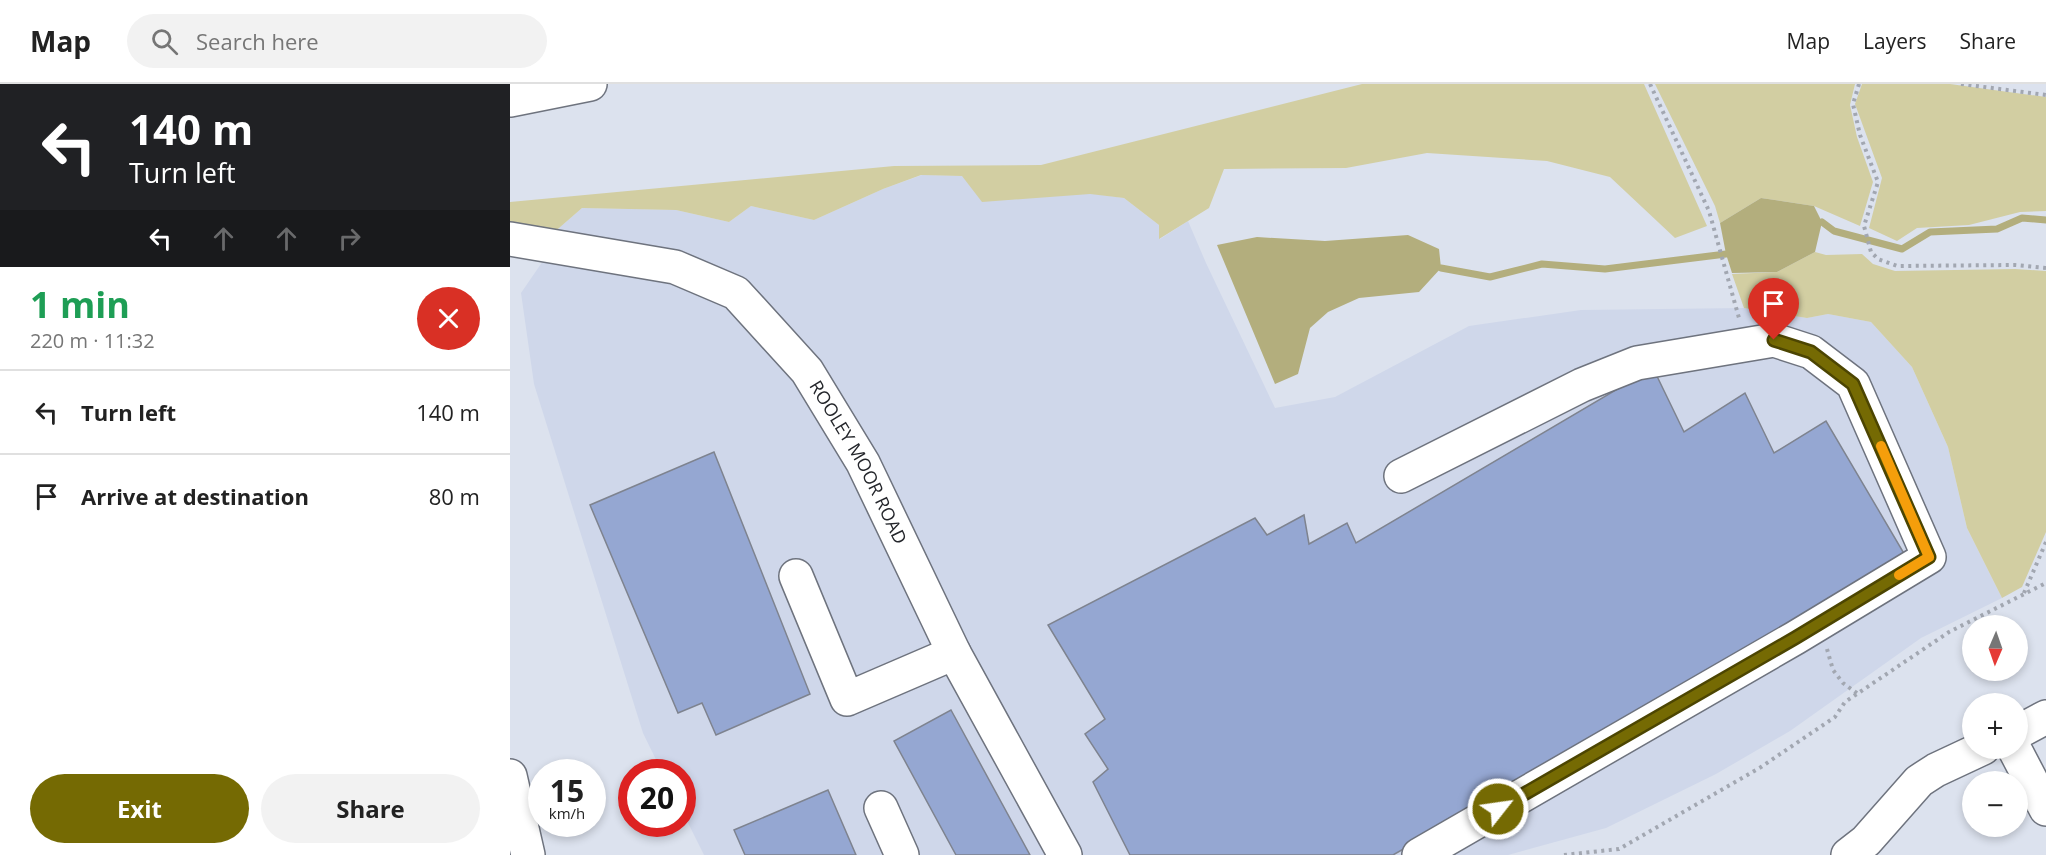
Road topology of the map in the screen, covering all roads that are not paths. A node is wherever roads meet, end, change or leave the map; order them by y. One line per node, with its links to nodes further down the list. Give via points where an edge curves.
1 (590, 84): 2 (street)
2 (510, 100)
3 (510, 239): 6 (street, ROOLEY MOOR ROAD, via 675,267 736,293 807,371 863,463)
4 (1401, 476): 18 (street, via 1582,386 1637,363 1774,340 1811,352 1853,384 1929,557)
5 (796, 576): 6 (street, via 847,699)
6 (954, 652): 17 (street, ROOLEY MOOR ROAD)
7 (2046, 717): 8 (street)
8 (2028, 727)
9 (1962, 758): 19 (street, via 1918,781 1866,841)
10 (2020, 759): 13 (street)
11 (510, 776): 14 (street)
12 (881, 808): 16 (street)
13 (2046, 809)
14 (526, 844): 15 (street)
15 (554, 855)
16 (902, 855)
17 (1065, 855)
18 (1419, 855)
19 (1848, 855)

